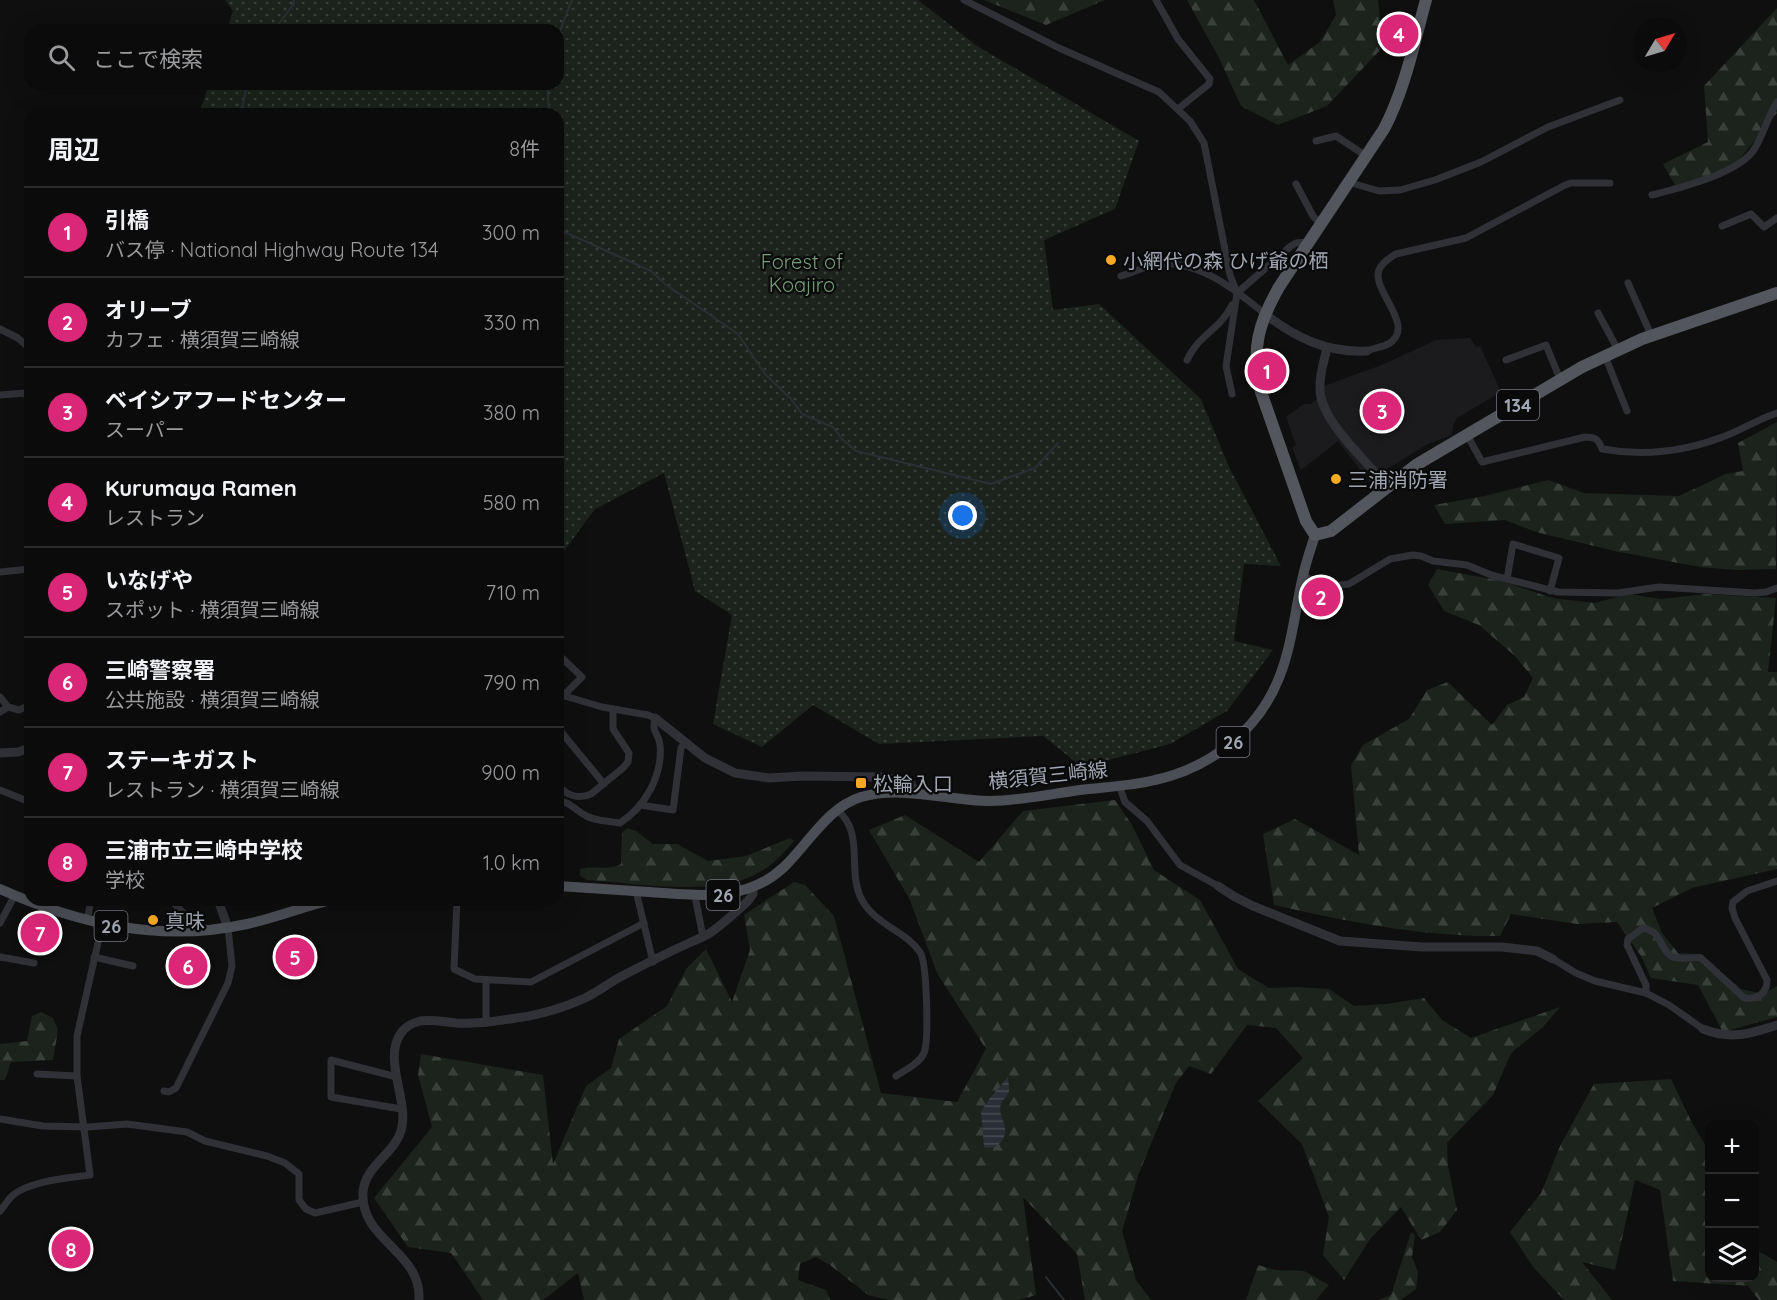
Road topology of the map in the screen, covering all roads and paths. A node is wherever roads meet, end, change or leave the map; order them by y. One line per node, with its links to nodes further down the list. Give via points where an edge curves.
1 (964, 0): 6 (street, via 1077,57 1151,88)
2 (1156, 0): 6 (street, via 1178,39 1210,79)
3 (1426, 0): 8 (highway, via 1400,94)
4 (1620, 100): 9 (street, via 1548,127 1435,180 1400,190 1379,191)
5 (1777, 102): 12 (street, via 1754,150 1732,168 1696,184)
6 (1178, 109): 20 (street, via 1204,143)
7 (1316, 141): 8 (street, via 1336,136)
8 (1366, 156): 9 (highway)
9 (1348, 182): 14 (highway)
10 (1610, 183): 28 (street, via 1565,184 1466,238 1387,259 1378,279 1398,325 1397,335 1390,343)
11 (1296, 184): 14 (street)
12 (1652, 195)
13 (1777, 218): 15 (street, via 1764,227 1751,214)
14 (1320, 223): 16 (highway)
15 (1722, 226)
16 (1308, 242): 20 (street, via 1291,246); 22 (highway)
17 (1121, 276): 20 (street, via 1140,268 1175,264 1201,271)
18 (1628, 283): 24 (street)
19 (1777, 293): 24 (highway, 134)
20 (1236, 295): 22 (street); 30 (street, via 1221,324 1201,338); 34 (street, via 1226,366)
21 (1598, 312): 27 (street)
22 (1265, 314): 26 (street, via 1304,340); 40 (highway, via 1257,343 1257,375 1306,521)
23 (0, 329): 25 (street)
24 (1651, 335): 27 (highway, 134)
25 (24, 344)
26 (1327, 348): 28 (street); 39 (street, via 1320,387 1325,408 1355,452)
27 (1618, 350): 29 (highway, 134)
28 (1367, 351)
29 (1605, 356): 32 (highway, 134); 36 (street)
30 (1187, 360)
31 (1506, 360): 32 (street, via 1546,345)
32 (1560, 379): 38 (highway, 134)
33 (24, 392): 35 (street)
34 (1232, 394)
35 (0, 395)
36 (1627, 411)
37 (1777, 413): 38 (street, via 1729,434 1674,451 1613,451 1602,449 1594,437 1585,437 1482,462)
38 (1467, 435): 39 (highway, 134)
39 (1387, 487): 40 (highway, 134, via 1331,531)
40 (1315, 535): 43 (main road, 横須賀三崎線 / 26)
41 (24, 570): 42 (street)
42 (0, 572)
43 (1303, 576): 44 (street, via 1332,586 1349,584 1390,559 1413,555 1467,565); 61 (main road, 横須賀三崎線 / 26, via 1283,669 1252,723 1222,751 1198,766 1155,780)
44 (1507, 579): 46 (street); 46 (street, via 1514,544 1559,558)
45 (1777, 588): 46 (street, via 1755,593 1659,587 1618,593)
46 (1550, 591)
47 (564, 659): 48 (street, via 582,677)
48 (564, 692)
49 (564, 695): 53 (street)
50 (0, 697): 51 (street)
51 (8, 707): 52 (street); 54 (street)
52 (24, 708)
53 (613, 709): 55 (street); 60 (street, via 613,729 627,749 628,759)
54 (0, 712)
55 (655, 718): 57 (street); 67 (street, via 652,727 660,744 659,765)
56 (564, 735): 60 (street)
57 (685, 742): 64 (street, via 713,764 746,775 897,779 911,784); 67 (street, via 673,810)
58 (24, 750): 59 (street)
59 (0, 753)
60 (604, 784): 63 (street, via 581,797)
61 (1119, 785): 64 (main road, 横須賀三崎線 / 26, via 991,801); 71 (street, via 1125,802 1147,821 1180,865)
62 (0, 790): 65 (street)
63 (564, 792)
64 (916, 794): 68 (main road, 横須賀三崎線 / 26, via 869,796)
65 (24, 800)
66 (564, 801): 67 (street, via 585,816 620,823)
67 (640, 806)
68 (837, 810): 72 (main road, 横須賀三崎線 / 26, via 785,866); 104 (street, via 847,818 861,898 875,917 915,947 923,958 924,1052)
69 (1777, 881): 98 (street, via 1747,891 1733,902 1732,908 1767,981 1760,996 1744,998 1701,958 1673,957 1657,934 1643,928 1628,939 1627,945)
70 (564, 886): 74 (main road, 横須賀三崎線 / 26)
71 (1218, 886): 93 (street, via 1253,906 1340,941 1502,947 1537,951)
72 (753, 887): 76 (main road, 横須賀三崎線 / 26, via 722,895); 90 (street, via 748,901)
73 (0, 889): 75 (main road, 26)
74 (636, 891): 76 (main road, 横須賀三崎線 / 26); 86 (street)
75 (15, 896): 77 (main road, 26); 85 (street)
76 (695, 896): 90 (street)
77 (24, 900)
78 (40, 906): 84 (main road, 26)
79 (91, 906): 84 (street)
80 (177, 906): 89 (street)
81 (220, 906): 88 (street)
82 (311, 906): 88 (main road, 26)
83 (457, 906): 97 (street, via 454,969 475,980)
84 (87, 921): 87 (main road, 26)
85 (0, 923)
86 (644, 923): 94 (street); 97 (street, via 531,982)
87 (102, 924): 89 (main road, 26, via 151,930); 92 (street)
88 (228, 927): 89 (main road, 26); 106 (street, via 232,966 228,983 176,1088)
89 (207, 930)
90 (703, 937): 94 (street)
91 (0, 957): 95 (street)
92 (94, 957): 96 (street); 103 (street, via 77,1036)
93 (1553, 959): 98 (street, via 1595,981)
94 (653, 962): 99 (street, via 565,1006)
95 (34, 963)
96 (133, 966)
97 (486, 980): 99 (street)
98 (1646, 993): 101 (street)
99 (486, 1023): 105 (street, via 431,1020 408,1026 395,1045)
100 (1777, 1025): 101 (street, via 1732,1035)
101 (1703, 1029)
102 (37, 1074): 103 (street)
103 (77, 1076): 109 (street)
104 (896, 1076)
105 (397, 1077): 107 (street); 107 (street, via 331,1060 331,1097)
106 (164, 1091)
107 (402, 1109): 110 (street, via 400,1134 368,1176)
108 (0, 1119): 109 (street, via 43,1126)
109 (82, 1126): 110 (street, via 163,1127 267,1156 295,1170 300,1179 299,1200 310,1212); 111 (street, via 90,1175 45,1183 14,1194)
110 (363, 1202): 112 (street, via 371,1225 416,1275)
111 (0, 1211)
112 (419, 1300)

